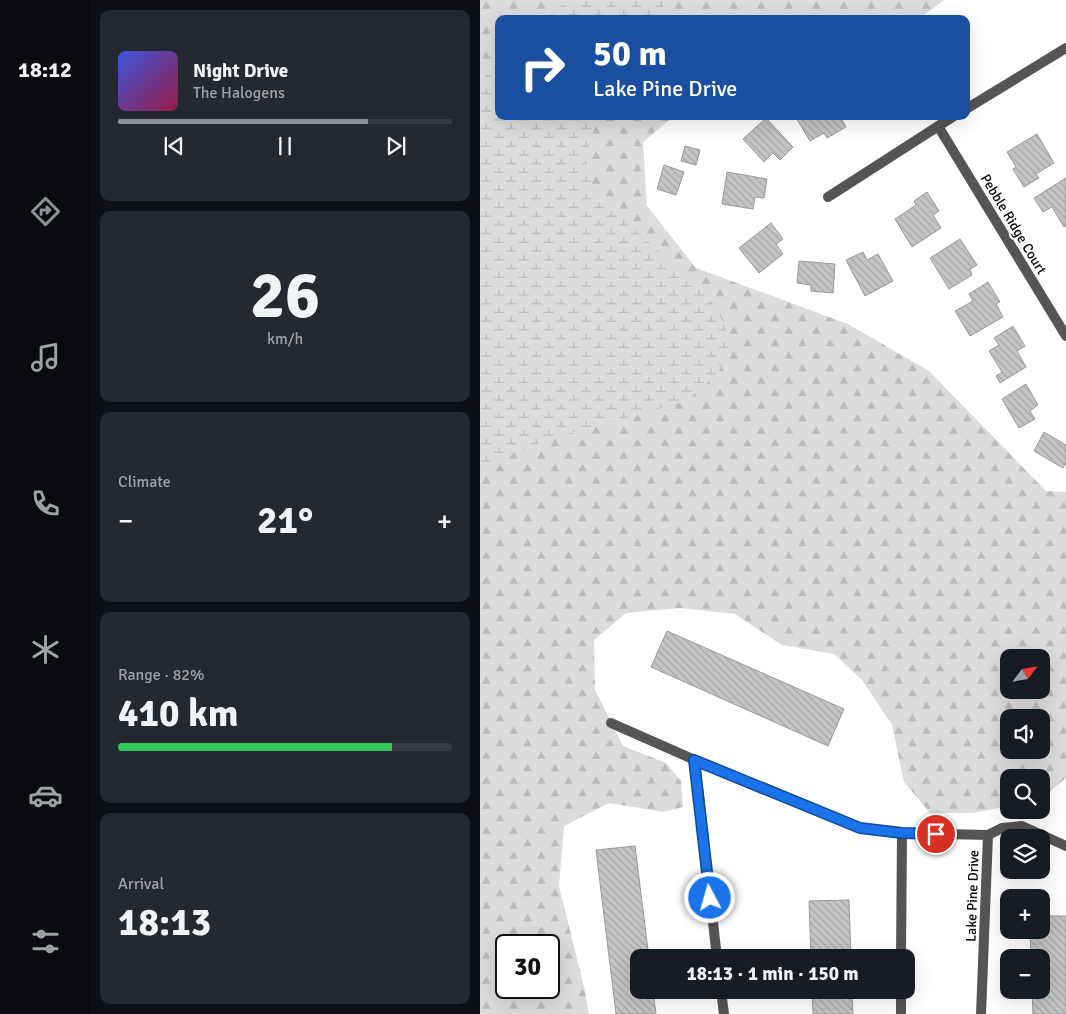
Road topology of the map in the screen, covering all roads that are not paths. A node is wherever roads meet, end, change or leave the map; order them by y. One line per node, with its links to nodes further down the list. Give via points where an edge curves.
1 (1066, 48): 2 (street)
2 (970, 107)
3 (948, 120): 4 (street)
4 (938, 126): 5 (street); 6 (street, Pebble Ridge Court)
5 (828, 197)
6 (1066, 336)
7 (611, 723): 8 (street, Lake Pine Drive)
8 (694, 760): 9 (street, Lake Pine Drive, via 860,828); 12 (street)
9 (902, 833): 10 (street, Lake Pine Drive); 13 (street)
10 (988, 835): 11 (street, via 1002,828 1022,826); 18 (street, Lake Pine Drive)
11 (1066, 846)
12 (716, 949)
13 (901, 949)
14 (722, 999): 16 (street)
15 (901, 999): 17 (street)
16 (724, 1014)
17 (901, 1014)
18 (981, 1014)

